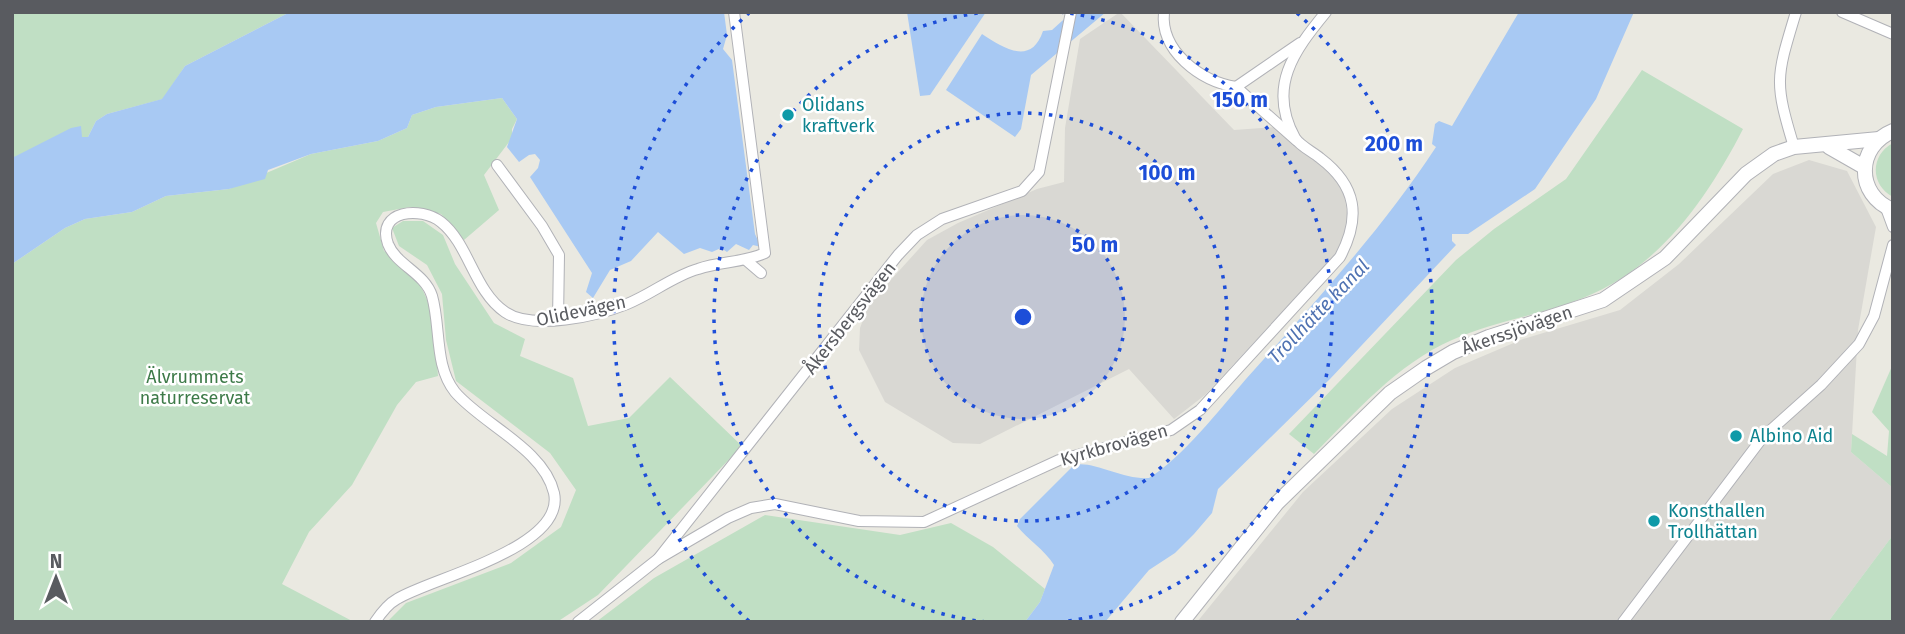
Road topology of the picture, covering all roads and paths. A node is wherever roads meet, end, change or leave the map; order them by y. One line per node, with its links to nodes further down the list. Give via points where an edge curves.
1 (734, 12): 20 (street, via 766,245 765,253)
2 (1071, 12): 23 (street, Åkersbergsvägen, via 1040,172 1022,191 942,219 917,235)
3 (1164, 12): 9 (street, via 1169,45 1208,79)
4 (1326, 12): 8 (street)
5 (1796, 12): 14 (street, via 1778,74 1779,97)
6 (1842, 12): 7 (street)
7 (1893, 34)
8 (1301, 43): 9 (street); 12 (street, via 1283,87)
9 (1236, 87): 12 (street, Kyrkbrovägen)
10 (1893, 131): 11 (street)
11 (1878, 139): 13 (street, Åkerssjövägen); 16 (street)
12 (1296, 140): 23 (street, Kyrkbrovägen, via 1346,183 1353,226 1348,241 1331,266 1200,410 1171,430 1059,460 924,522 859,521 775,504 728,518)
13 (1824, 145): 14 (street, Åkerssjövägen); 16 (street)
14 (1794, 147): 26 (street, Åkerssjövägen, via 1756,166 1683,241 1603,300 1453,352 1390,393 1251,534)
15 (498, 165): 22 (street, via 559,255)
16 (1864, 167): 17 (street, via 1868,187)
17 (1890, 209): 18 (street)
18 (1893, 228)
19 (1893, 245): 27 (street, via 1874,316 1859,344 1763,437)
20 (747, 261): 21 (street); 22 (street, Olidevägen, via 695,269 628,303)
21 (761, 273)
22 (558, 320): 24 (street, Olidevägen, via 526,322 503,311 451,233 433,218 410,213 389,222 386,229 392,251 431,293 445,375 455,392 499,426 539,466 550,479 555,503 547,521 522,542 481,566 395,600)
23 (658, 559): 25 (street, Åkersbergsvägen)
24 (375, 622)
25 (578, 622)
26 (1182, 622)
27 (1623, 622)

